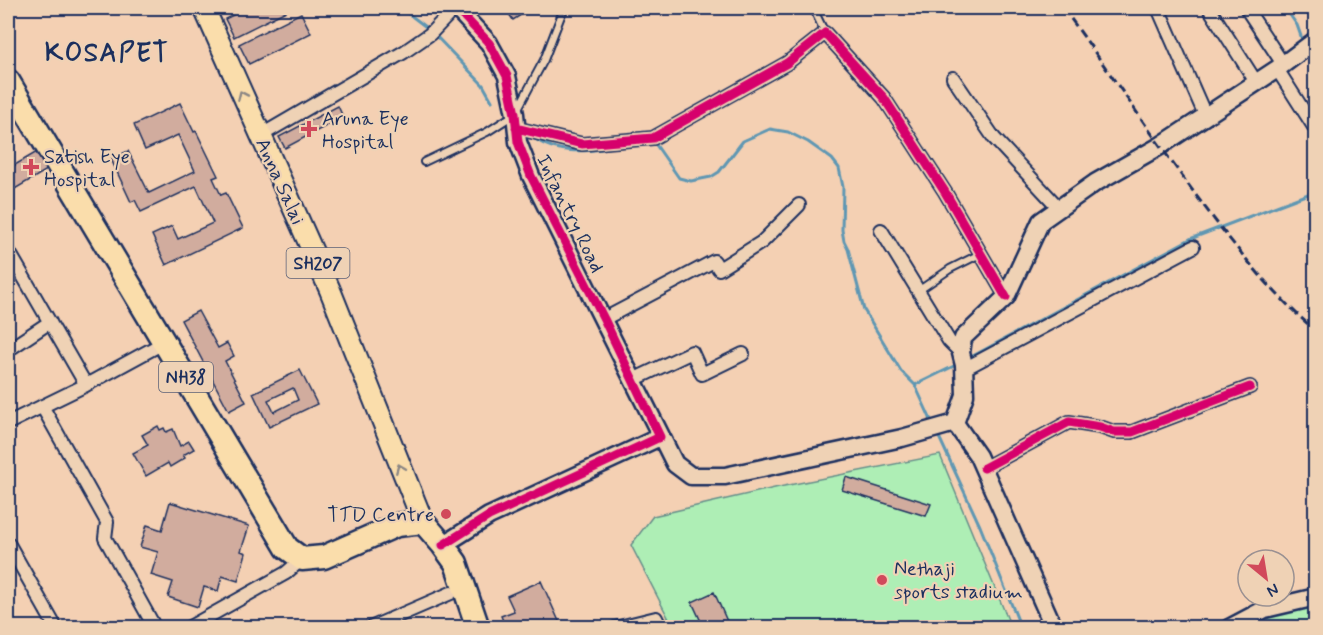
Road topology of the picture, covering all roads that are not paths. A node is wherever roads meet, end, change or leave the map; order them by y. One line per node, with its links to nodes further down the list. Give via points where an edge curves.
1 (204, 8): 17 (main road, Anna Salai / SH207, one-way to 1)
2 (456, 8): 15 (main road, Infantry Road, via 489,43 507,75); 17 (street, via 430,34 404,52)
3 (564, 8): 15 (lane)
4 (813, 8): 8 (lane)
5 (1158, 8): 14 (street)
6 (1209, 8): 13 (street)
7 (1246, 8): 10 (street)
8 (825, 33): 15 (street, via 787,63 653,138 582,144); 24 (street, via 884,98)
9 (1316, 40): 10 (main road)
10 (1280, 66): 13 (main road); 16 (street)
11 (954, 78): 20 (street, via 994,138)
12 (8, 81): 29 (highway, NH38)
13 (1256, 82): 14 (main road)
14 (1205, 115): 20 (main road)
15 (516, 121): 18 (lane); 27 (main road, Infantry Road, via 518,142 531,176)
16 (1316, 130)
17 (260, 136): 41 (main road, Anna Salai / SH207, one-way to 17, via 330,290)
18 (424, 162)
19 (798, 205): 27 (street, via 762,242 719,269 714,261)
20 (1059, 208): 26 (main road, via 1041,221)
21 (881, 230): 25 (street)
22 (1193, 247): 32 (street)
23 (8, 250): 28 (street)
24 (980, 254): 25 (lane); 26 (street)
25 (918, 291): 32 (street)
26 (1006, 297): 32 (main road, via 963,338)
27 (604, 319): 33 (main road, Infantry Road)
28 (50, 322): 30 (street); 34 (street)
29 (165, 342): 34 (street); 44 (highway, NH38, via 287,548)
30 (8, 350)
31 (743, 354): 33 (street, via 702,374 692,352)
32 (962, 361): 38 (main road, via 965,395)
33 (633, 380): 39 (main road, Infantry Road)
34 (86, 385): 36 (street)
35 (1250, 387): 40 (street, via 1132,432 1069,422)
36 (42, 406): 37 (street); 48 (street, via 107,522 105,538)
37 (8, 423)
38 (955, 423): 39 (main road, Infantry Road, via 725,476 691,476 675,464); 40 (main road)
39 (660, 437): 43 (main road, via 489,516)
40 (984, 468): 55 (main road)
41 (423, 522): 43 (highway, Anna Salai); 44 (highway, via 397,525 324,557); 45 (highway, Anna Salai)
42 (8, 543): 47 (street)
43 (443, 545): 52 (highway, Anna Salai, via 456,563)
44 (302, 559): 49 (street, via 286,573)
45 (451, 592): 50 (street); 51 (highway, Anna Salai)
46 (1316, 597): 56 (main road, via 1265,609)
47 (56, 627)
48 (155, 627)
49 (188, 627)
50 (370, 627)
51 (462, 627)
52 (478, 627)
53 (615, 627): 54 (street, via 656,618)
54 (661, 627)
55 (1054, 627)
56 (1229, 627)

